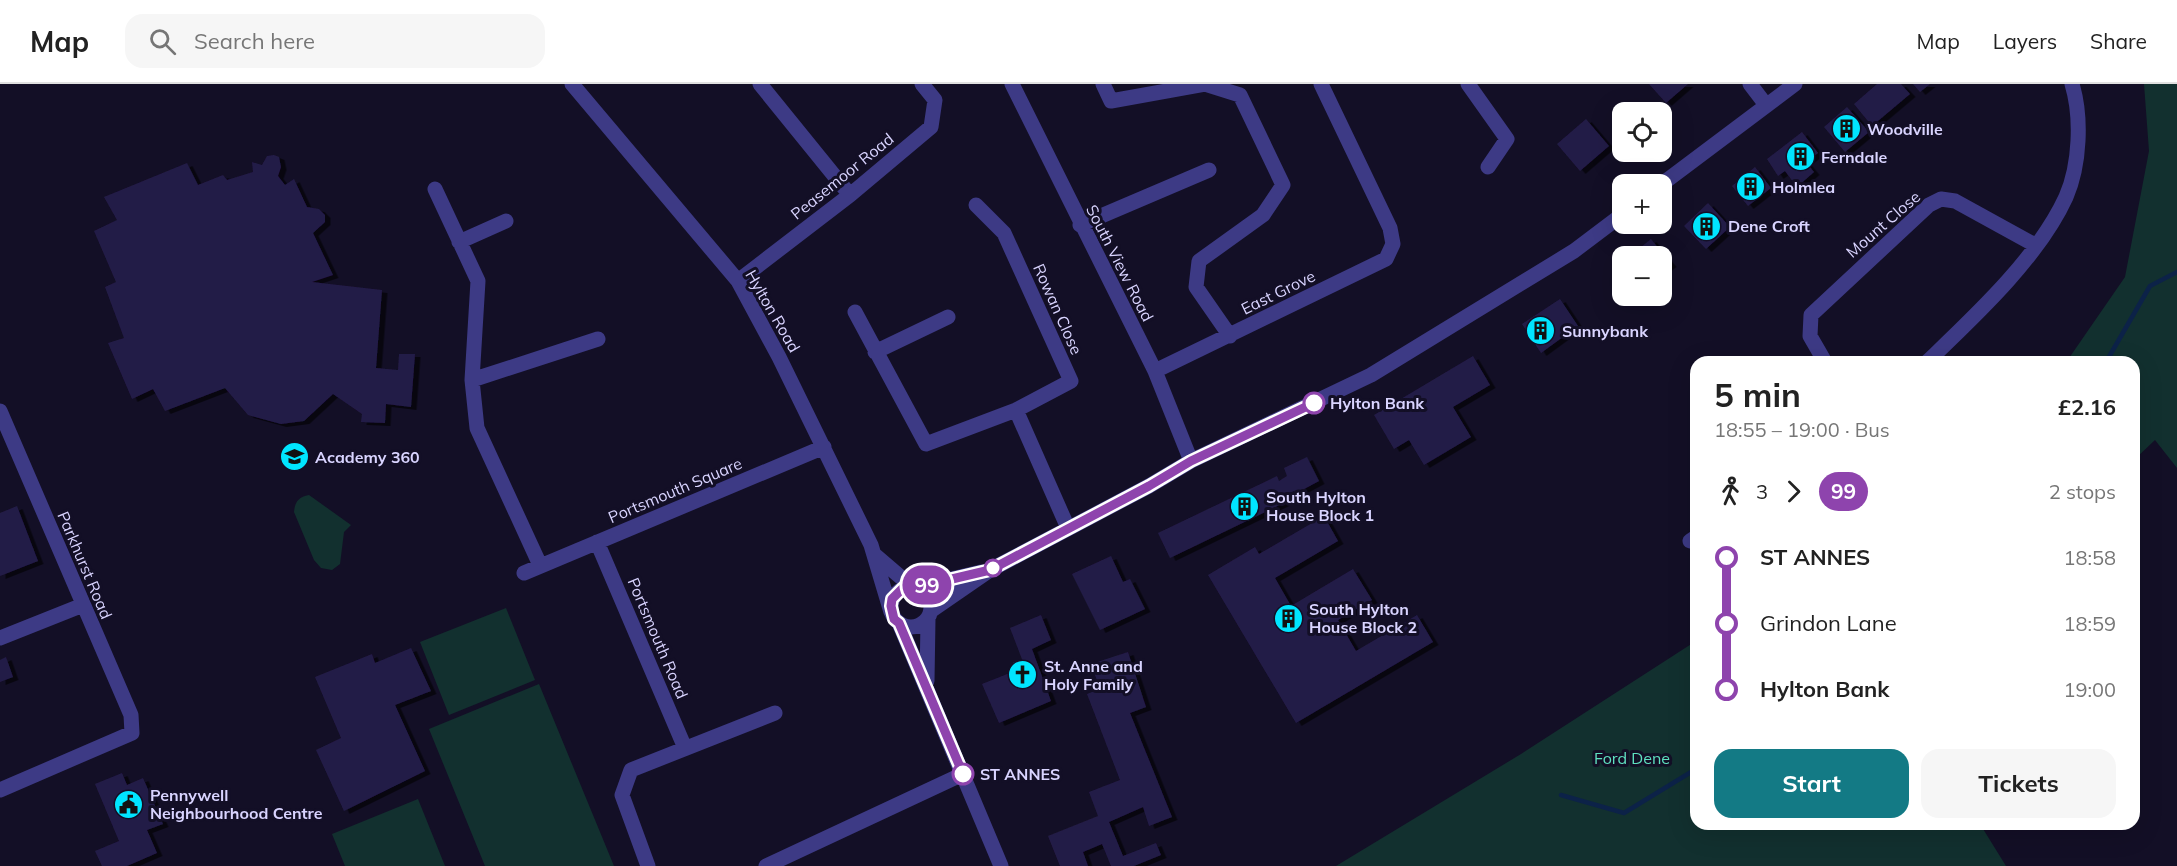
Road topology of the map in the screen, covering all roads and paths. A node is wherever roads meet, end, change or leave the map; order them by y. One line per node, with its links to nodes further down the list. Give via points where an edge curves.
1 (572, 84): 23 (street, Hylton Road)
2 (760, 84): 16 (street)
3 (922, 84): 16 (street, Peasemoor Road, via 935,100 931,127)
4 (1012, 84): 20 (street, South View Road)
5 (1103, 84): 26 (street, via 1111,101 1205,84 1240,95 1283,184 1263,215 1199,261 1196,287)
6 (1321, 84): 26 (street, East Grove, via 1390,228 1393,244 1386,259)
7 (1468, 84): 12 (street, via 1507,139)
8 (1750, 84): 11 (street)
9 (1795, 84): 11 (street)
10 (2072, 84): 22 (street, via 2077,112 2074,167 2067,195)
11 (1766, 105): 14 (street)
12 (1488, 167)
13 (1209, 170): 20 (street)
14 (1672, 176)
15 (435, 189): 21 (street)
16 (850, 195): 23 (street, Peasemoor Road)
17 (976, 205): 33 (street, Rowan Close, via 1004,233 1071,381)
18 (506, 221): 21 (street)
19 (1612, 222): 36 (street, via 1574,251 1371,375)
20 (1080, 225): 31 (street, South View Road)
21 (459, 242): 32 (street, via 478,281)
22 (2035, 245): 29 (street, Mount Close, via 1955,201 1941,199 1929,205 1811,315 1810,336); 30 (street, via 1987,304)
23 (738, 281): 35 (street, Hylton Road)
24 (855, 312): 28 (street, Rowan Close)
25 (948, 317): 28 (street)
26 (1230, 336): 31 (street, East Grove)
27 (598, 339): 32 (street)
28 (875, 352): 33 (street, Rowan Close, via 926,444)
29 (1822, 356)
30 (1934, 356)
31 (1155, 371): 36 (street, South View Road)
32 (472, 380): 40 (street, via 477,428)
33 (1017, 410): 37 (street)
34 (0, 411): 44 (street, Parkhurst Road)
35 (824, 447): 38 (street, Portsmouth Square); 39 (street, Hylton Road)
36 (1191, 461): 37 (street)
37 (1068, 528): 41 (street)
38 (597, 542): 40 (street, Portsmouth Square); 50 (street, Portsmouth Road)
39 (876, 556): 43 (street, Hylton Road); 46 (street, Hylton Road)
40 (540, 566): 42 (street, Portsmouth Square)
41 (990, 570): 43 (street); 45 (street)
42 (524, 573)
43 (914, 586): 45 (street, via 927,593); 46 (street, via 897,592 892,599)
44 (82, 605): 47 (street); 52 (street, Parkhurst Road, via 131,715 132,733)
45 (930, 614): 46 (street, via 912,627); 48 (street, Hylton Road)
46 (895, 618): 48 (street, Hylton Road)
47 (0, 638)
48 (927, 687): 51 (street, Hylton Road)
49 (775, 713): 50 (street)
50 (685, 748): 53 (street, via 631,770 622,795)
51 (963, 774): 54 (street); 55 (street, Hylton Road)
52 (0, 790)
53 (648, 866)
54 (766, 866)
55 (1001, 866)

